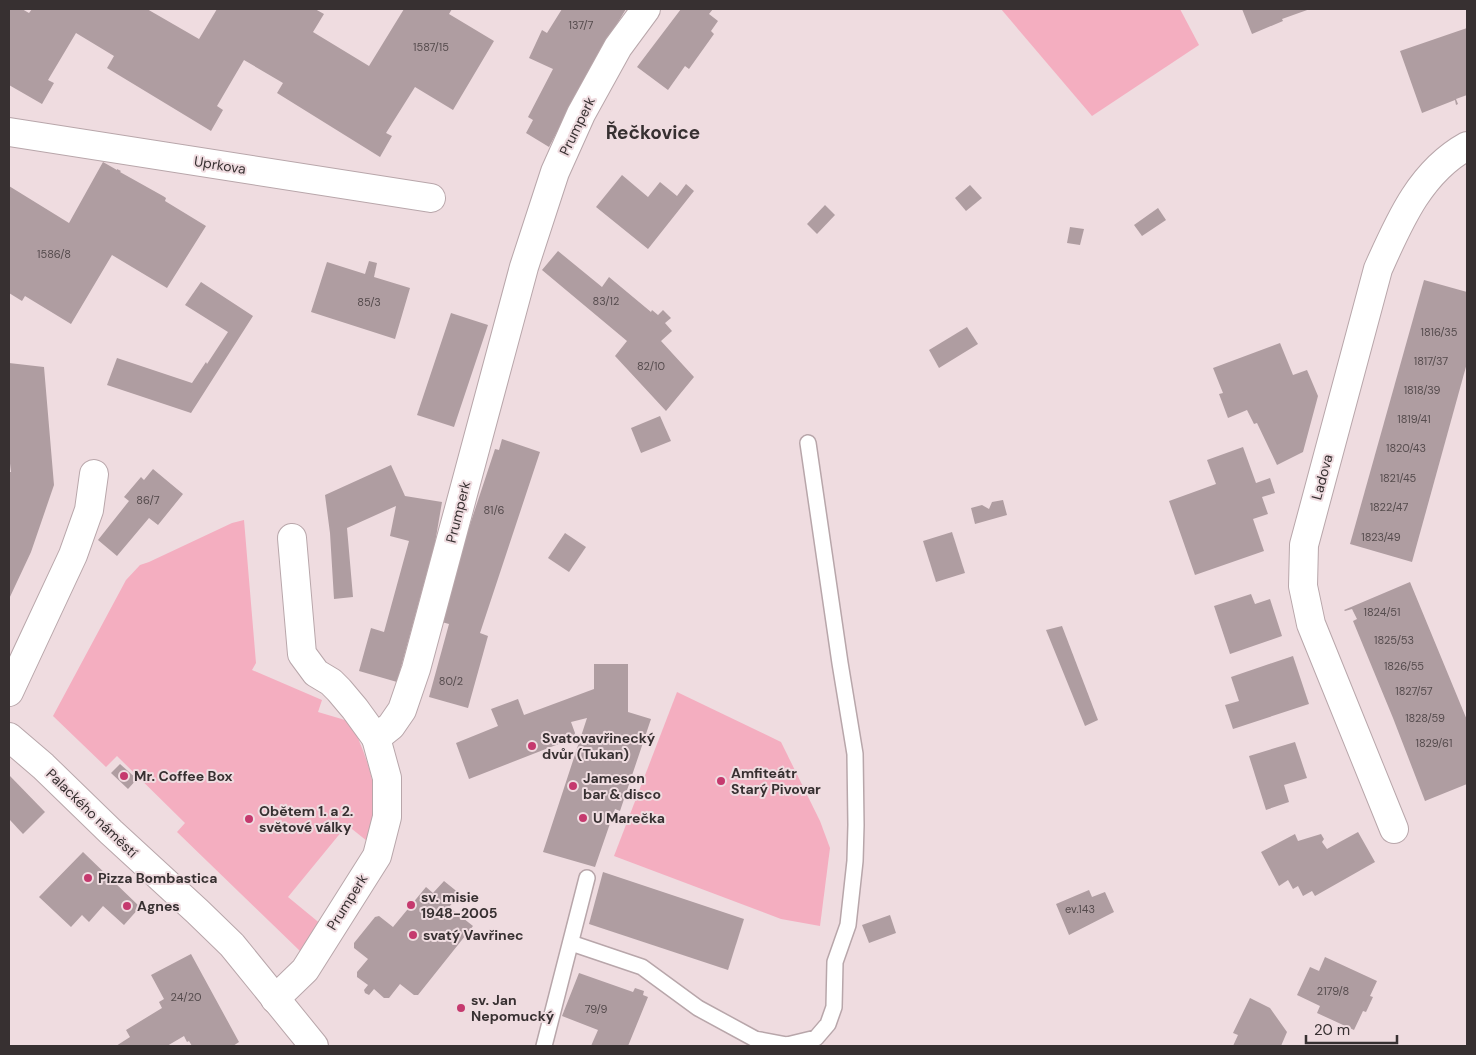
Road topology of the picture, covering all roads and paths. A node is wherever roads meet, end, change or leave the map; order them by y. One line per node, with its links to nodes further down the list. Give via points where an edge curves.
1 (646, 9): 10 (street, Prumperk, via 618,47 581,114 555,172 524,268 416,669 402,710 391,726)
2 (9, 132): 4 (street, Uprkova)
3 (1467, 146): 11 (street, Ladova, via 1440,165 1416,193 1378,269 1304,545 1303,586 1311,624)
4 (431, 198)
5 (808, 443): 13 (lane, via 855,754 855,861 848,925 835,962 834,1007 828,1024 816,1038 788,1045 755,1039 698,1008 642,967)
6 (94, 474): 8 (street, via 89,510 73,555)
7 (292, 538): 10 (street, via 302,654 316,673 339,690)
8 (9, 692)
9 (9, 737): 14 (street, Palackého náměstí, via 232,945)
10 (376, 738): 14 (street, Prumperk, via 387,778 387,817 377,856 305,970)
11 (1394, 828)
12 (587, 878): 13 (lane)
13 (571, 943): 16 (lane)
14 (276, 999): 15 (street, Palackého náměstí)
15 (314, 1046)
16 (544, 1046)

